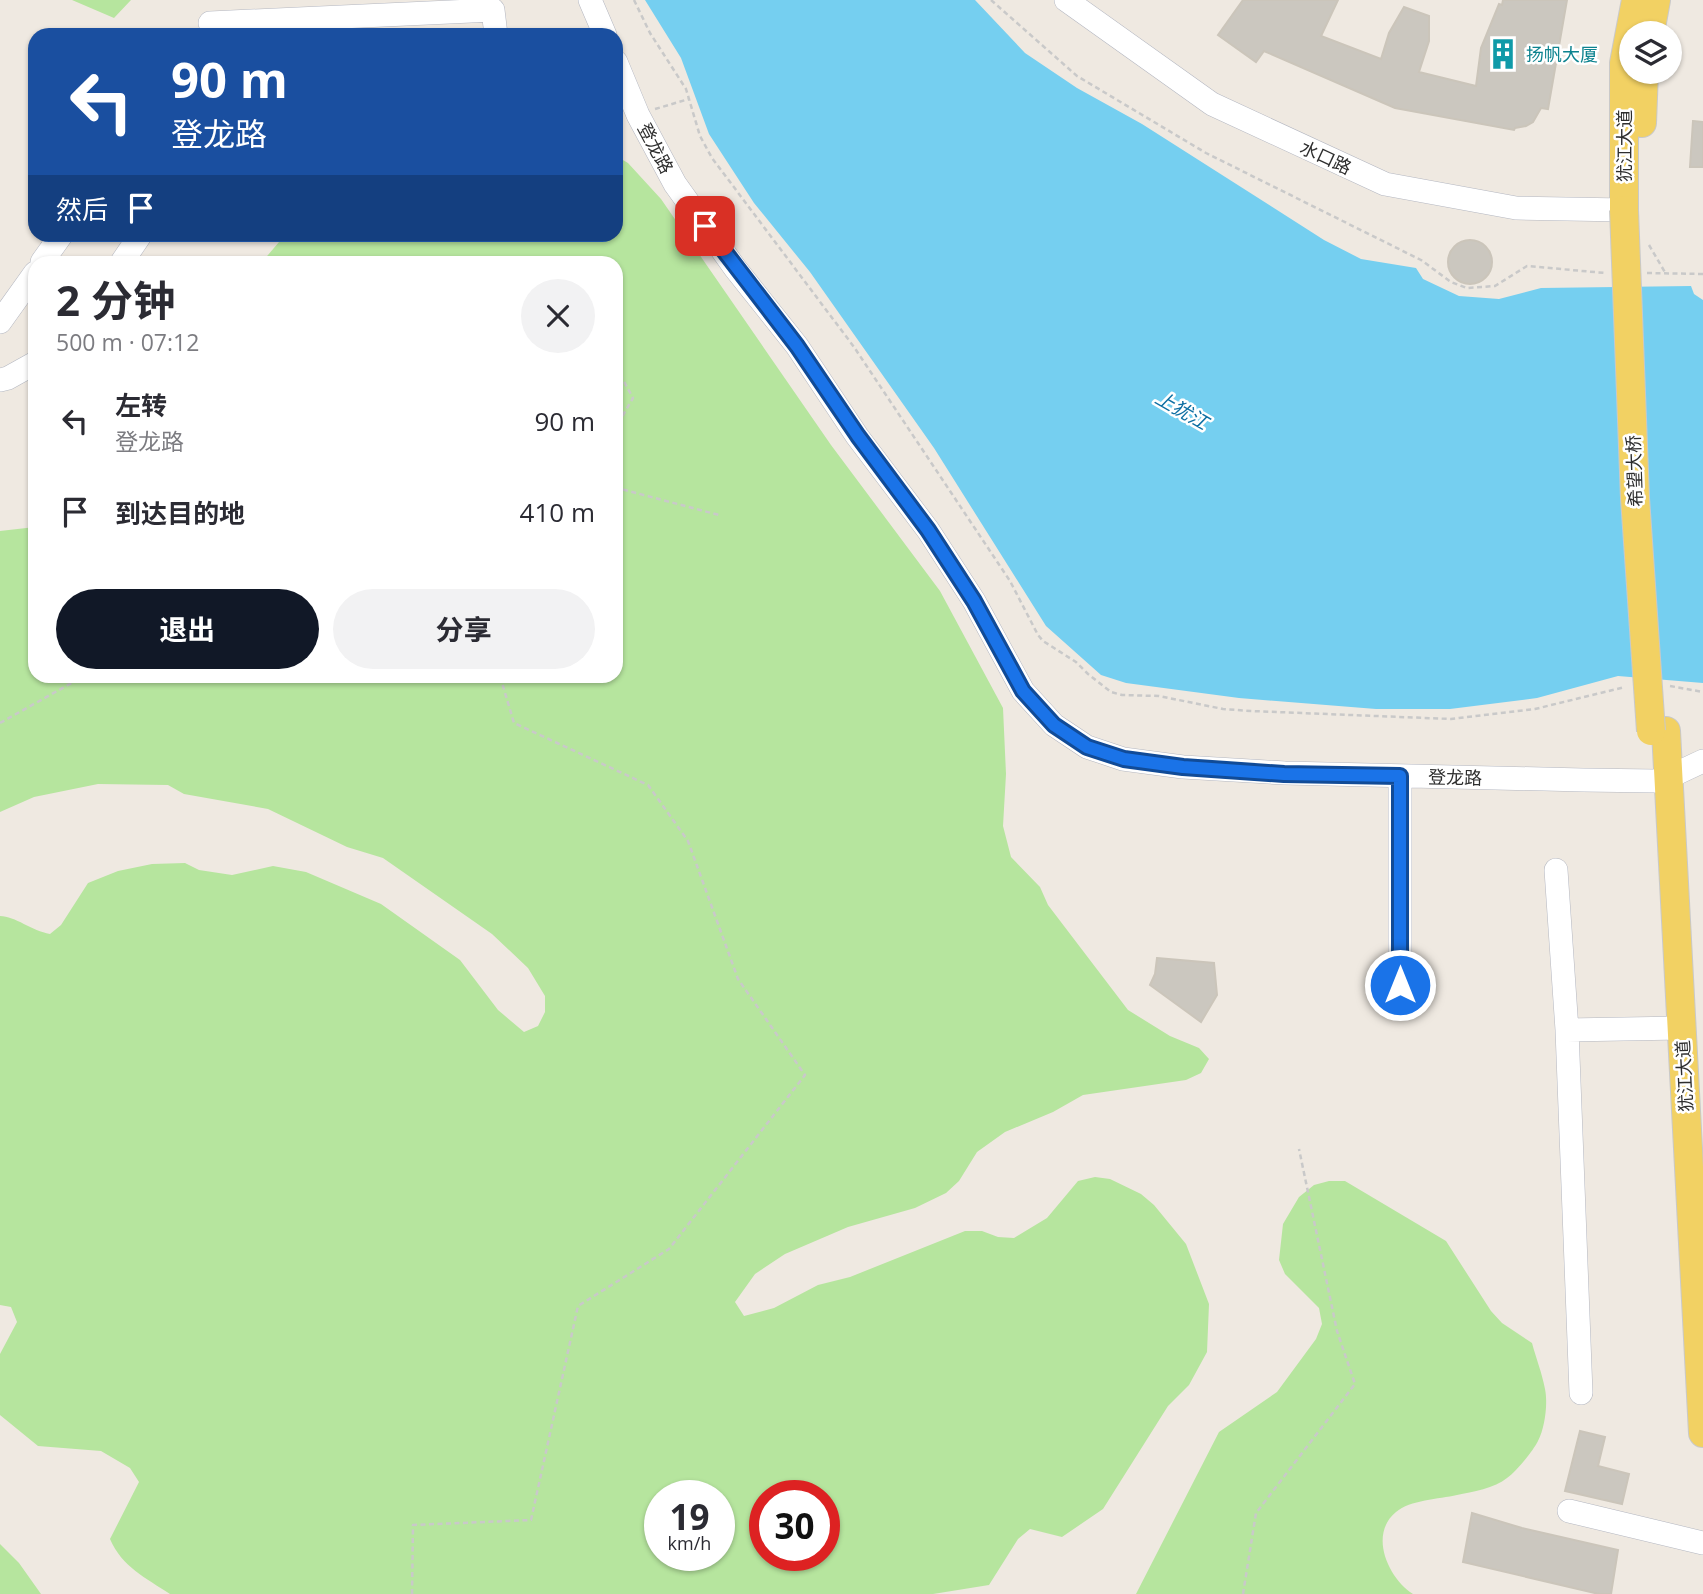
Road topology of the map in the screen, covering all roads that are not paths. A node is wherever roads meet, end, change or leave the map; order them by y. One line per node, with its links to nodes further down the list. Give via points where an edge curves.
1 (590, 0): 8 (street)
2 (1066, 0): 13 (street, 水口路, via 1212,104 1385,184 1516,208)
3 (1636, 0): 13 (main road, 犹江大道, via 1624,64)
4 (1656, 0): 5 (main road)
5 (1652, 21)
6 (250, 28): 7 (street, via 493,10)
7 (495, 28)
8 (602, 28)
9 (623, 75): 12 (street, 登龙路)
10 (1643, 84): 13 (main road, 犹江大道)
11 (623, 109): 12 (street)
12 (644, 113): 20 (street, 登龙路, via 675,184 928,530 974,601 1023,691 1054,725 1087,747 1124,759 1284,774)
13 (1631, 210): 18 (main road, 希望大桥, via 1650,498)
14 (28, 283): 15 (street)
15 (0, 322)
16 (28, 367): 17 (street)
17 (0, 380)
18 (1659, 731): 21 (main road, 犹江大道)
19 (1703, 761): 21 (street)
20 (1400, 776): 21 (street, 登龙路); 23 (street)
21 (1662, 779): 24 (main road, 犹江大道, via 1674,887)
22 (1556, 870): 25 (street)
23 (1400, 985)
24 (1681, 1028): 25 (street); 26 (main road, 犹江大道)
25 (1567, 1030): 27 (street)
26 (1701, 1370): 28 (main road, 犹江大道)
27 (1581, 1393)
28 (1703, 1433)
29 (1569, 1511): 30 (street)
30 (1703, 1543)

